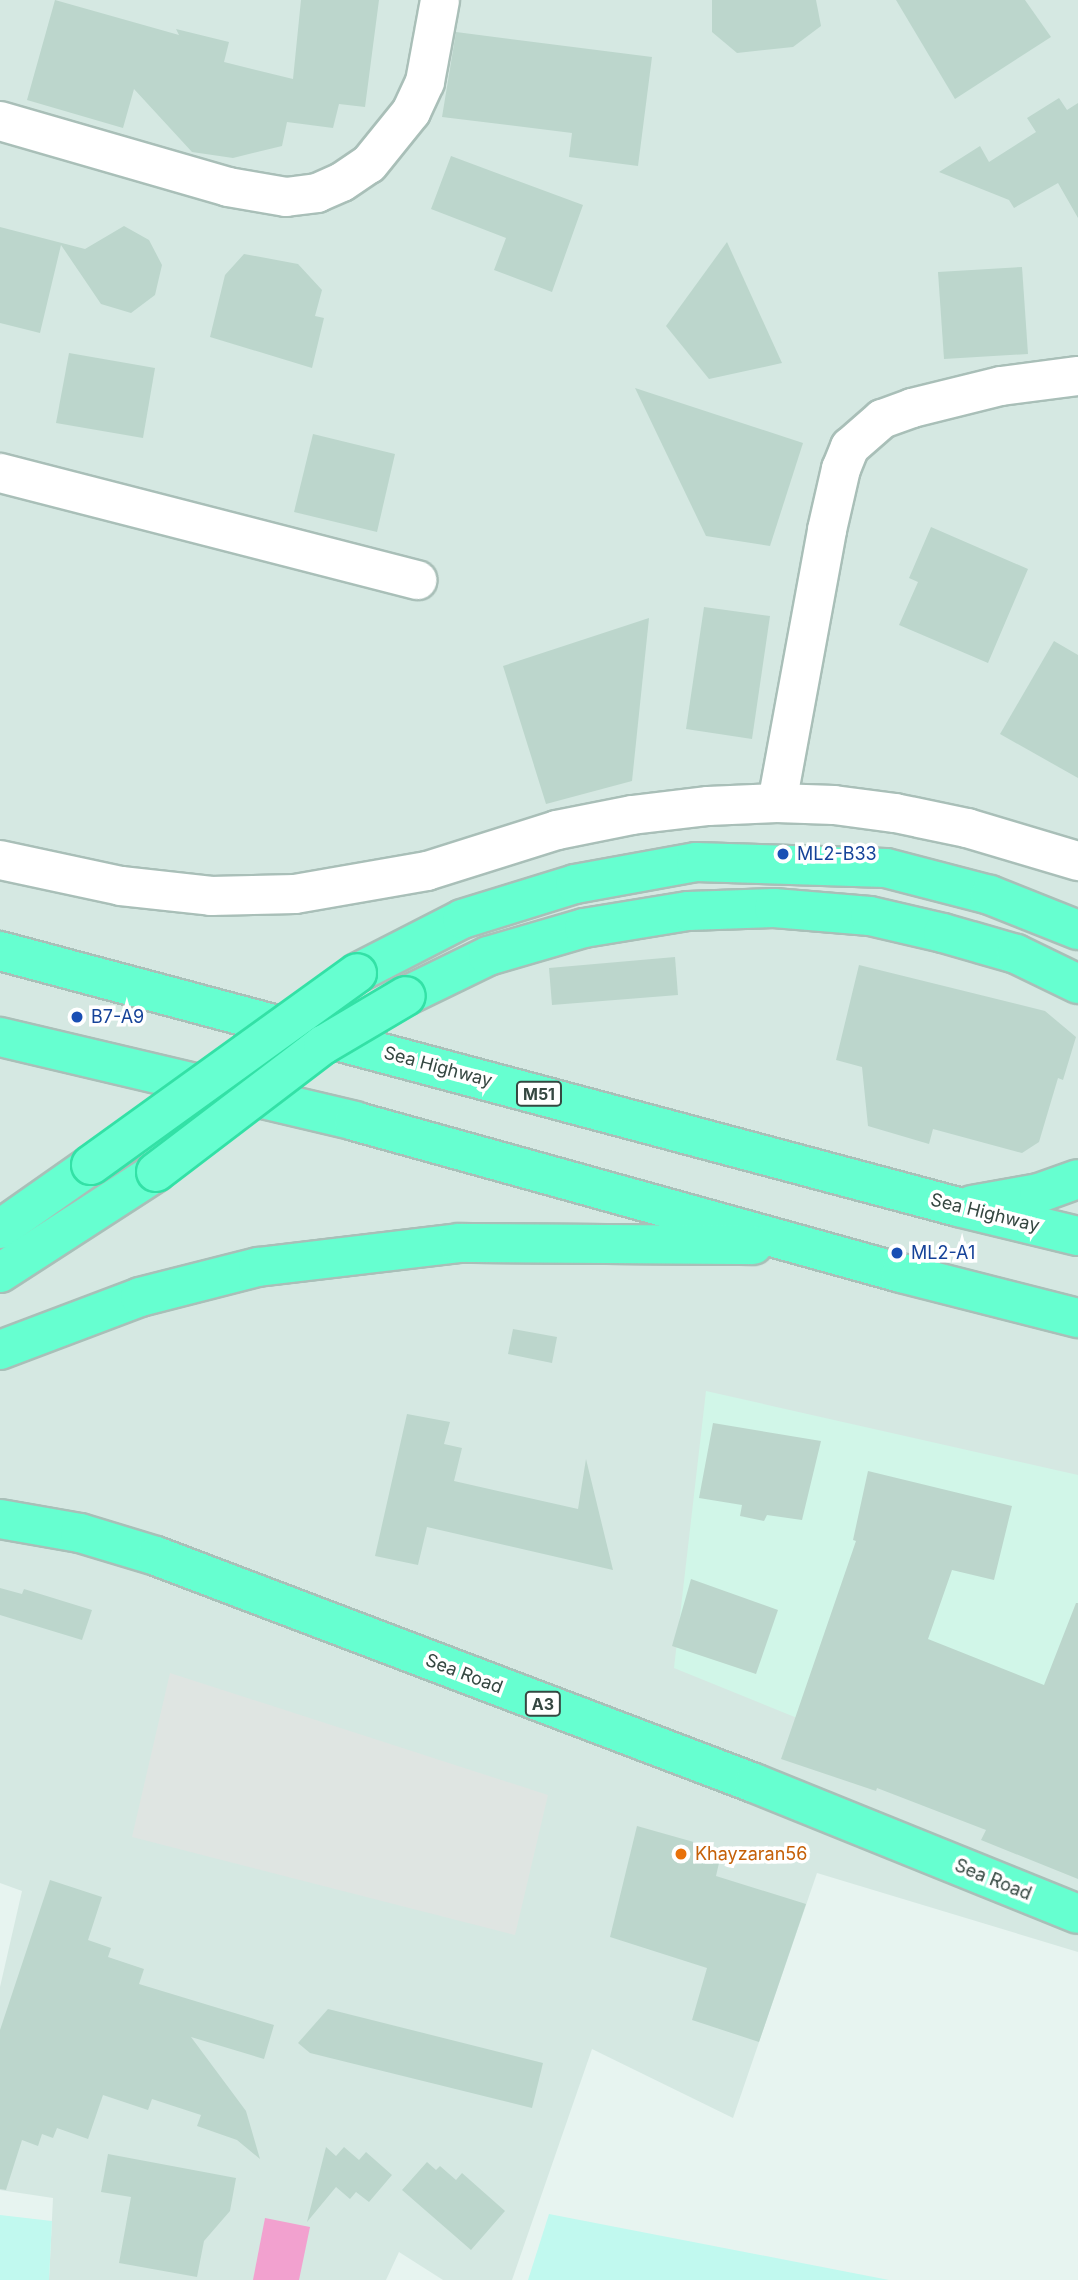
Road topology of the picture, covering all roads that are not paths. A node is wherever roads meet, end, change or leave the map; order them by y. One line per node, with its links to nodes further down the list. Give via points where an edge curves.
1 (440, 0): 2 (street, via 425,82 411,112 369,164 317,193 286,197 228,187)
2 (0, 121)
3 (1078, 376): 6 (street, via 1001,386 912,408 882,419 850,447 827,530)
4 (0, 473): 5 (street)
5 (418, 580)
6 (777, 803): 7 (street, via 632,815 557,830 427,871 295,894 211,896 121,886); 8 (street, via 895,813 967,828)
7 (0, 860)
8 (1078, 861)
9 (1078, 930): 15 (highway, bridge, via 990,895 886,868 696,862 575,884 462,919 358,973)
10 (0, 951): 14 (highway, Sea Highway / M51)
11 (1078, 984): 18 (highway, bridge, via 1016,954 870,916 774,908 688,911 584,928 488,956 405,996 323,1045 156,1172)
12 (0, 1037): 17 (highway, via 354,1121)
13 (1078, 1179): 14 (highway, via 1039,1193)
14 (958, 1207): 16 (highway, Sea Highway / M51)
15 (0, 1229)
16 (1078, 1236)
17 (805, 1245): 19 (highway); 20 (highway, via 459,1243 271,1266 140,1297)
18 (0, 1273)
19 (1078, 1318)
20 (0, 1350)
21 (0, 1519): 22 (highway, Sea Road / A3, via 80,1533 156,1556 754,1783)
22 (1078, 1914)

